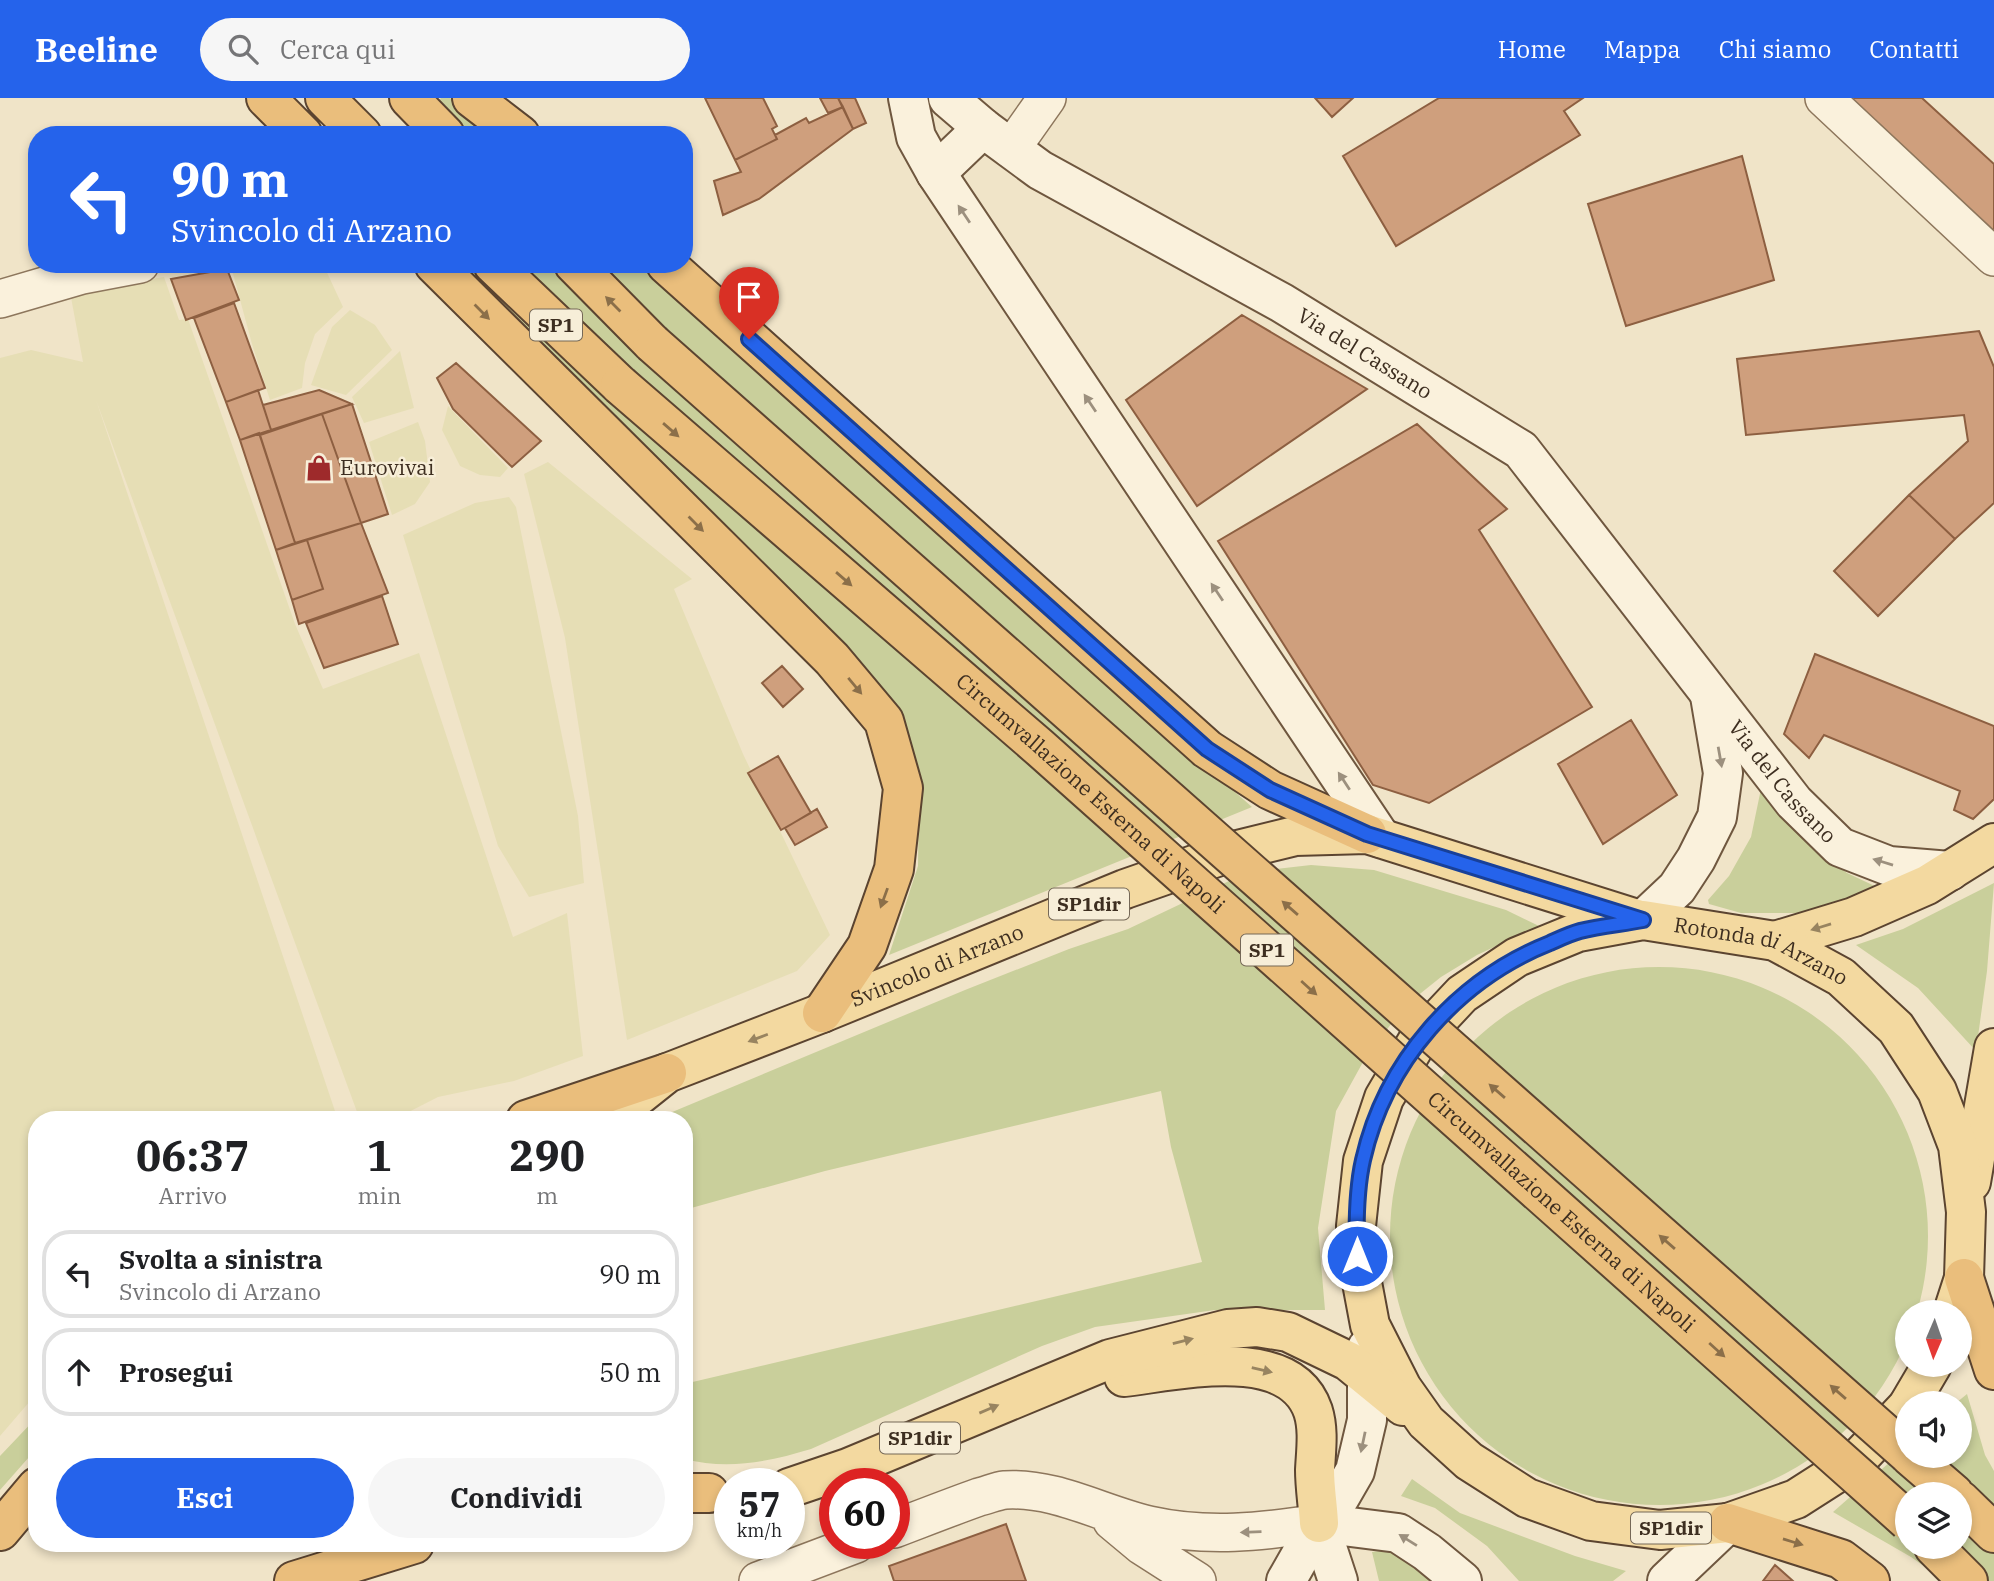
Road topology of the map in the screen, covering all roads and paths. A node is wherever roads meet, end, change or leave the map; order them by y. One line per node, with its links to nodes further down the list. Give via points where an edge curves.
1 (266, 98): 9 (highway)
2 (325, 98): 10 (highway)
3 (409, 98): 11 (highway)
4 (472, 98): 12 (highway)
5 (908, 98): 13 (main road, via 916,137)
6 (1047, 98): 8 (street)
7 (1824, 98): 14 (street)
8 (975, 117): 13 (main road); 21 (main road, Via del Cassano, via 1040,170 1282,303 1521,450)
9 (294, 126)
10 (353, 126)
11 (436, 126)
12 (508, 126)
13 (936, 173): 22 (main road, one-way to 13)
14 (1994, 257)
15 (93, 273): 20 (street)
16 (442, 273): 27 (highway, one-way to 27, via 832,659 884,721 903,788 894,869 867,946)
17 (502, 273): 45 (highway, Circumvallazione Esterna di Napoli / SP1, one-way to 45, bridge, via 620,385 1050,756)
18 (583, 273): 39 (highway, SP1, one-way to 18, bridge, via 652,343)
19 (676, 273): 22 (highway, via 1207,749 1270,790)
20 (0, 299)
21 (1709, 690): 24 (main road, Via del Cassano, one-way to 21, via 1889,866 1840,847 1794,802); 25 (main road, Via del Cassano, one-way to 25, via 1723,774 1717,817 1677,888)
22 (1374, 836): 25 (main road, Svincolo di Arzano / SP1dir); 27 (main road, Svincolo di Arzano / SP1dir, via 1295,836 1234,851 1125,889)
23 (1994, 843): 24 (main road)
24 (1950, 871): 26 (main road, one-way to 26, via 1854,917)
25 (1643, 920): 26 (main road, Rotonda di Arzano / SP1dir); 34 (main road, Rotonda di Arzano / SP1dir, via 1578,932 1517,957 1462,994 1417,1042 1384,1098 1363,1161 1357,1256)
26 (1775, 942): 32 (main road, Rotonda di Arzano / SP1dir, via 1841,977 1896,1028 1937,1091 1958,1146)
27 (822, 1013): 29 (main road, Svincolo di Arzano / SP1dir, one-way to 29)
28 (1994, 1048): 32 (main road)
29 (667, 1073): 30 (highway); 31 (main road, Svincolo di Arzano / SP1dir)
30 (553, 1111)
31 (619, 1111)
32 (1966, 1212): 33 (main road, Rotonda di Arzano / SP1dir)
33 (1958, 1295): 35 (highway)
34 (1370, 1325): 36 (main road); 40 (main road, Rotonda di Arzano / SP1dir, via 1402,1388 1426,1422)
35 (1994, 1370)
36 (1366, 1376): 37 (main road, SP1dir, one-way to 36, via 1110,1359 1228,1329 1257,1327 1288,1332 1348,1361); 40 (main road, SP1dir); 50 (main road, one-way to 50, via 1367,1420 1355,1471)
37 (1048, 1384): 43 (main road, SP1dir, one-way to 37); 50 (main road, one-way to 50, via 1236,1366 1265,1369 1285,1378 1303,1392 1313,1411)
38 (1895, 1419): 48 (main road, Rotonda di Arzano / SP1dir, via 1857,1460 1796,1499)
39 (1895, 1443)
40 (1469, 1461): 48 (main road, Rotonda di Arzano / SP1dir, via 1527,1499 1591,1521 1660,1530)
41 (1924, 1468): 42 (highway, SP1)
42 (1940, 1482)
43 (805, 1483)
44 (28, 1498): 51 (highway)
45 (1895, 1509)
46 (1100, 1511): 49 (street, via 1060,1496 1002,1490); 50 (street, one-way to 46, via 1214,1534 1149,1525); 53 (street)
47 (1972, 1512): 52 (highway)
48 (1728, 1522): 64 (main road); 65 (highway, one-way to 65, via 1840,1559)
49 (910, 1523)
50 (1319, 1523): 61 (main road); 62 (main road); 63 (main road, one-way to 50, via 1398,1533)
51 (0, 1531)
52 (1994, 1533)
53 (1142, 1546): 59 (street); 60 (street)
54 (388, 1552): 57 (highway)
55 (819, 1558): 58 (street)
56 (1946, 1559): 66 (highway)
57 (294, 1581)
58 (758, 1581)
59 (1169, 1581)
60 (1197, 1581)
61 (1286, 1581)
62 (1338, 1581)
63 (1462, 1581)
64 (1667, 1581)
65 (1870, 1581)
66 (1968, 1581)

